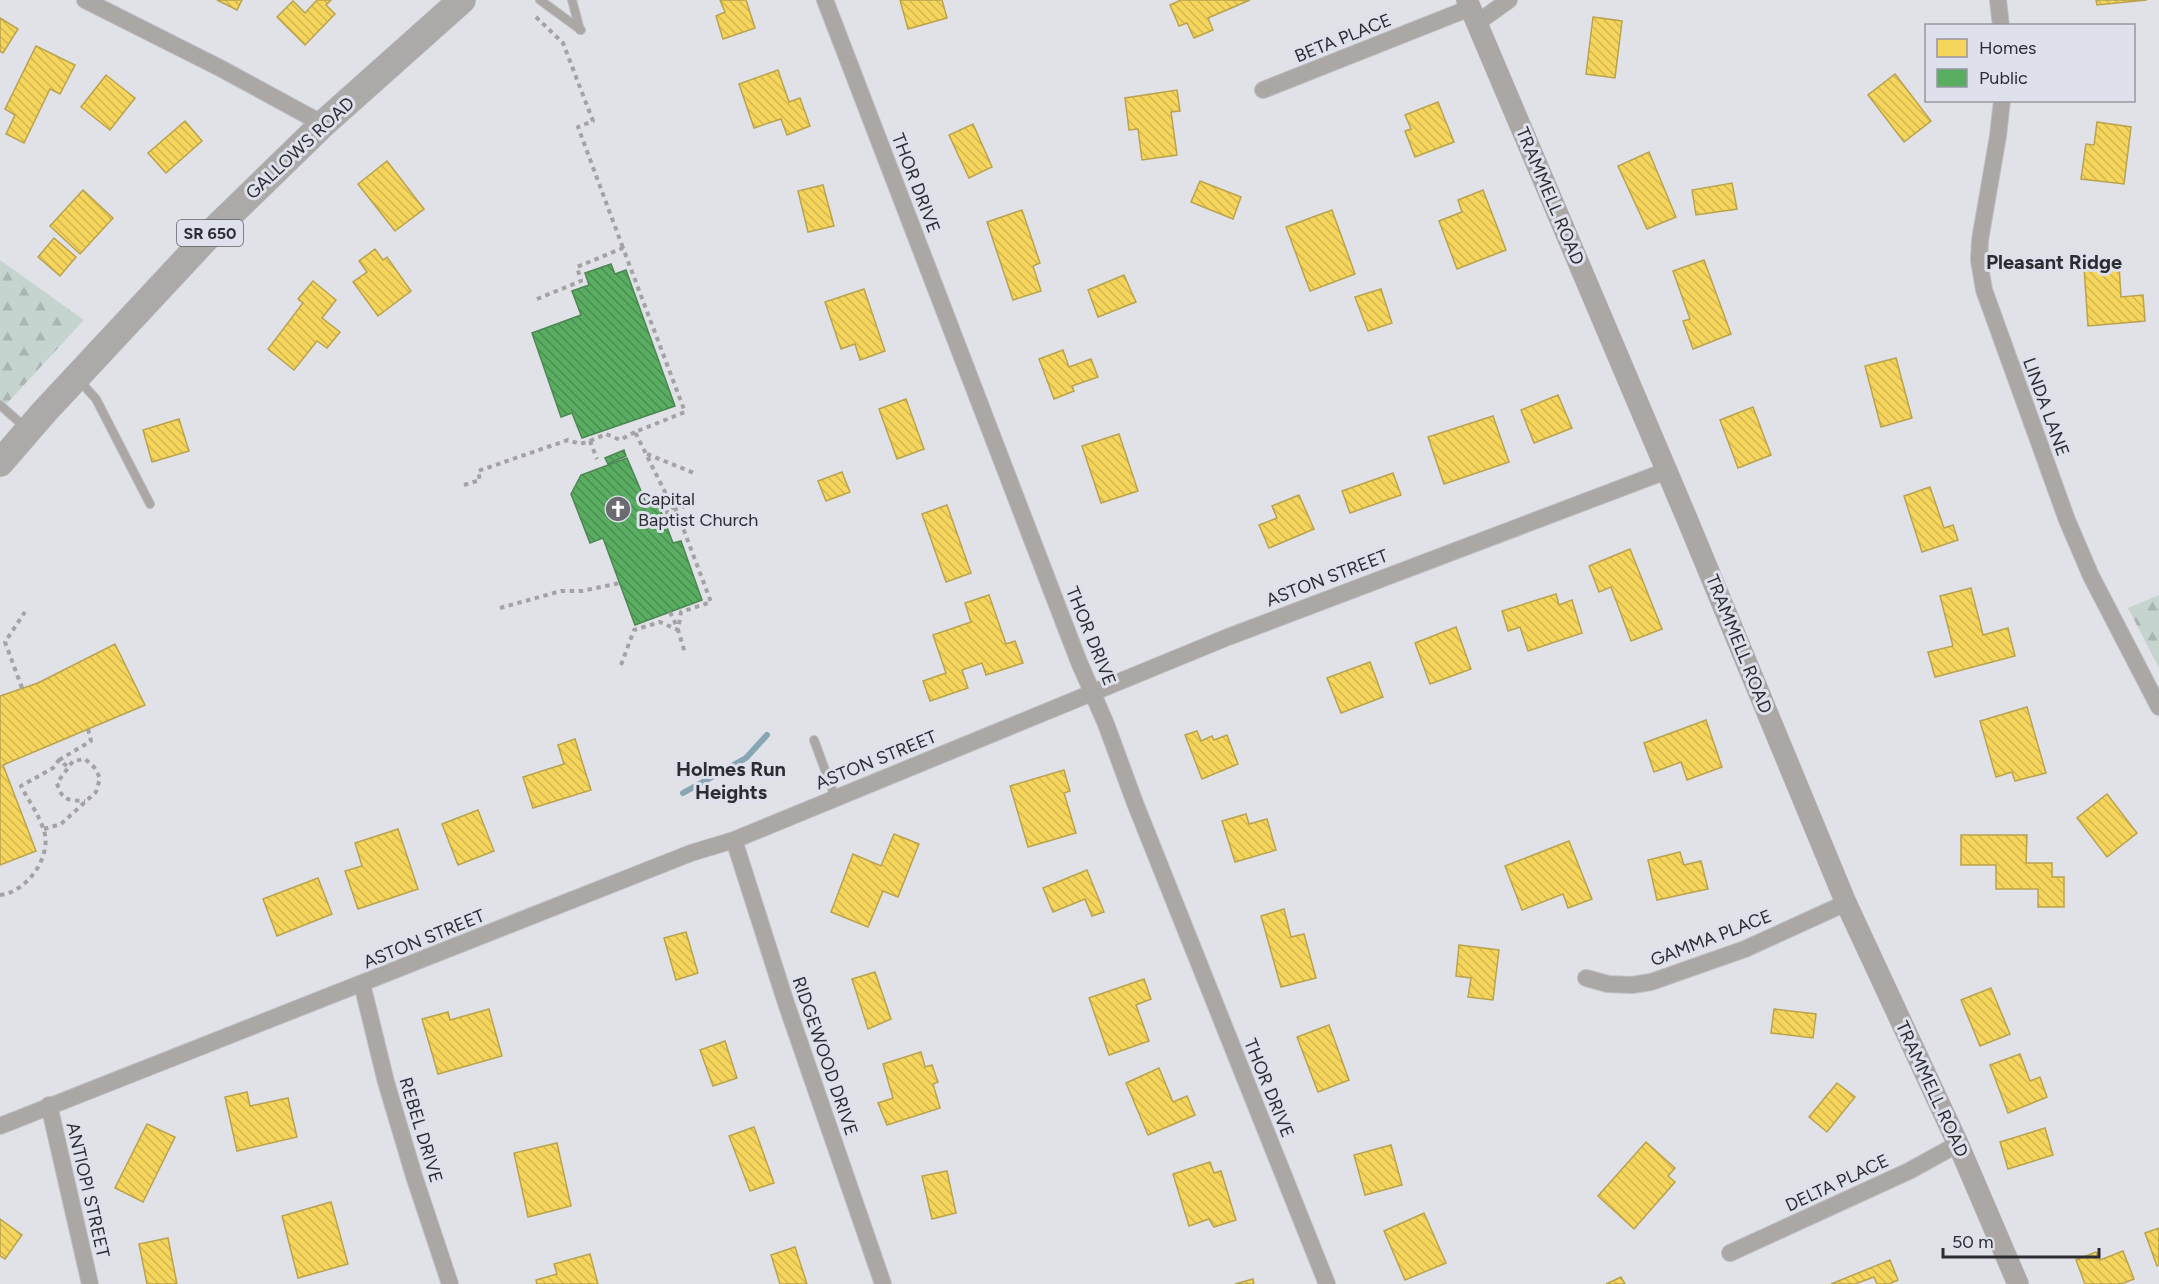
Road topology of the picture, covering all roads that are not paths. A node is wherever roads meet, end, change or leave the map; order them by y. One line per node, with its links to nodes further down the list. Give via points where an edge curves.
1 (85, 0): 12 (street)
2 (462, 0): 12 (main road, GALLOWS ROAD / SR 650)
3 (540, 0): 4 (lane, via 581,30)
4 (572, 0)
5 (825, 0): 19 (street, THOR DRIVE)
6 (1509, 0): 8 (street, BETA PLACE)
7 (1998, 0): 9 (street)
8 (1471, 10): 10 (street, BETA PLACE); 17 (street, TRAMMELL ROAD)
9 (2001, 24)
10 (1263, 90)
11 (2002, 102): 20 (street, LINDA LANE, via 1980,240 1984,290 2067,520 2091,576)
12 (323, 124): 13 (main road, GALLOWS ROAD / SR 650, via 211,232)
13 (76, 376): 15 (main road, GALLOWS ROAD / SR 650); 18 (lane, via 96,399)
14 (0, 405): 15 (lane)
15 (28, 430): 16 (main road, GALLOWS ROAD / SR 650)
16 (0, 463)
17 (1666, 471): 19 (street, ASTON STREET, via 1228,636); 24 (street, TRAMMELL ROAD)
18 (150, 504)
19 (1092, 692): 22 (street, ASTON STREET); 34 (street, THOR DRIVE)
20 (2159, 707)
21 (814, 740): 22 (lane)
22 (835, 797): 23 (street, ASTON STREET)
23 (734, 840): 26 (street, ASTON STREET, via 692,853); 33 (street, RIDGEWOOD DRIVE)
24 (1846, 903): 25 (street, GAMMA PLACE, via 1745,949 1651,982 1608,984); 29 (street, TRAMMELL ROAD)
25 (1586, 978)
26 (362, 984): 27 (street, ASTON STREET); 32 (street, REBEL DRIVE, via 386,1082)
27 (49, 1105): 28 (street, ASTON STREET); 31 (street, ANTIOPI STREET)
28 (0, 1126)
29 (1958, 1144): 30 (street, DELTA PLACE, via 1909,1171); 35 (street, TRAMMELL ROAD)
30 (1730, 1253)
31 (90, 1284)
32 (450, 1284)
33 (882, 1284)
34 (1327, 1284)
35 (2018, 1284)

